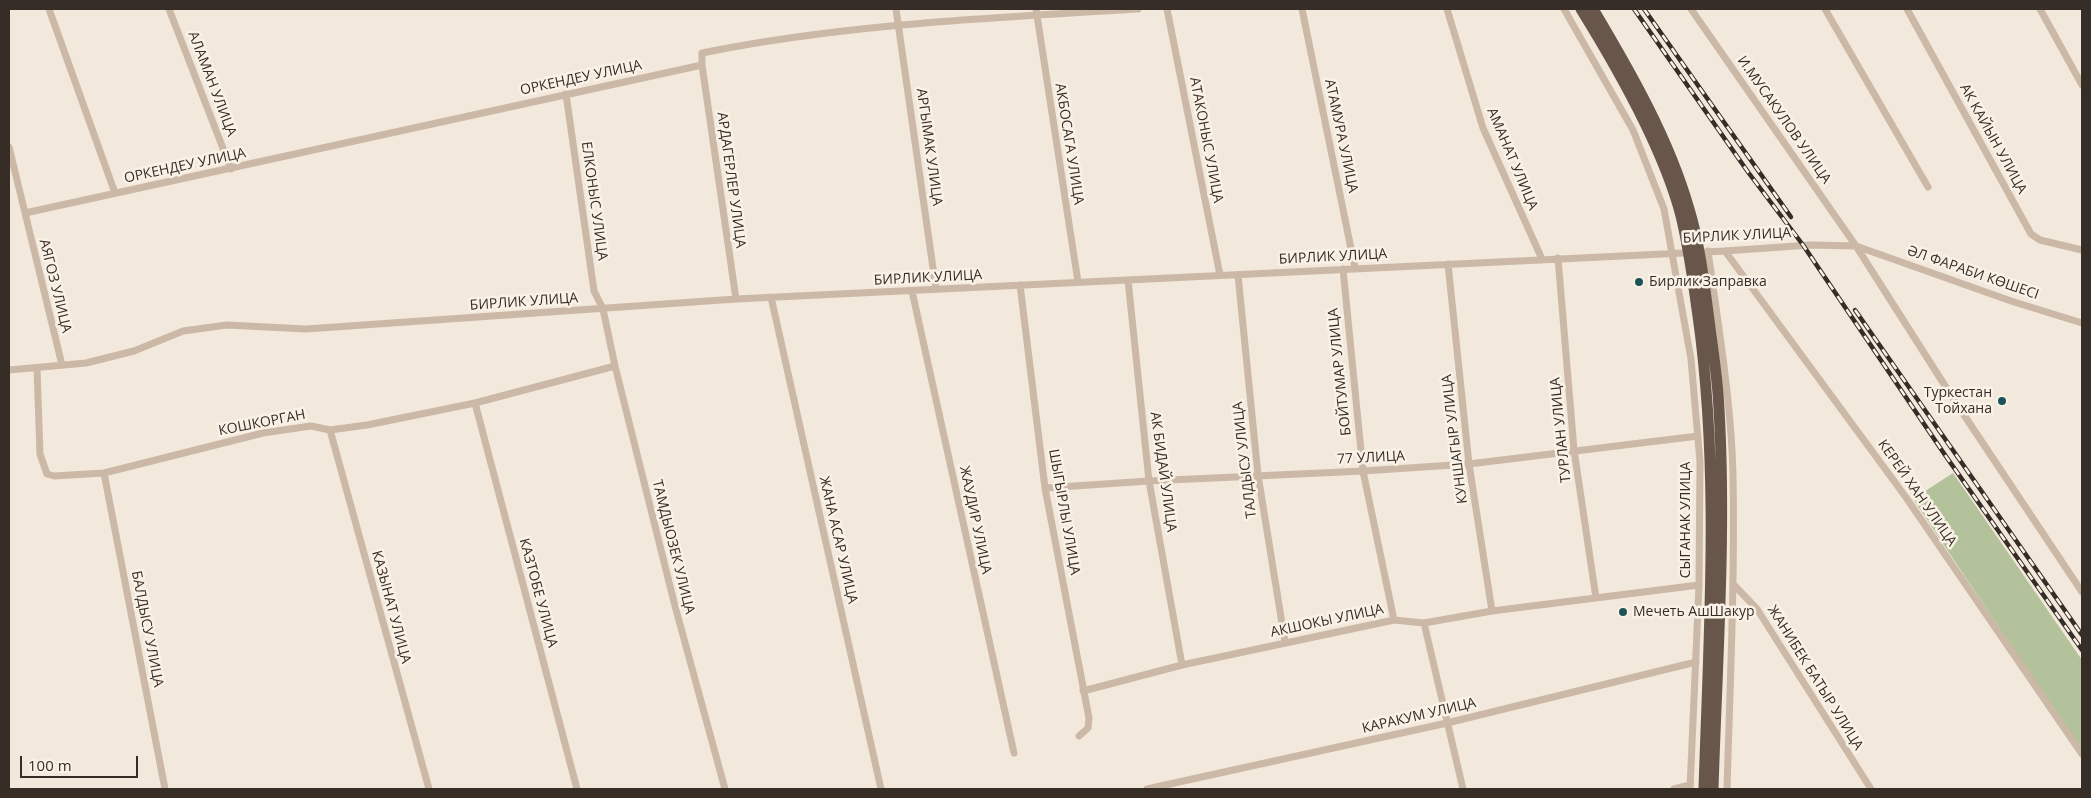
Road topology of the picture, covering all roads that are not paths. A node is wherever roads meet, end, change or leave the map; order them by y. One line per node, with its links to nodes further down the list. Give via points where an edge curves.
1 (49, 9): 23 (street)
2 (169, 9): 21 (street, АЛАМАН УЛИЦА)
3 (896, 9): 16 (street, АРГЫМАК УЛИЦА)
4 (1138, 9): 15 (street)
5 (1167, 9): 36 (street, АТАКОНЫС УЛИЦА)
6 (1302, 9): 33 (street, АТАМУРА УЛИЦА)
7 (1448, 9): 31 (street, АМАНАТ УЛИЦА, via 1483,128)
8 (1564, 9): 28 (street, СЫГАНАК УЛИЦА, via 1633,130 1664,208)
9 (1581, 9): 29 (highway, via 1636,108)
10 (1593, 9): 29 (highway, via 1665,146 1689,209)
11 (1691, 9): 25 (street, И.МУСАКУЛОВ УЛИЦА)
12 (1825, 9): 22 (street)
13 (1907, 9): 26 (street, АК КАЙЫН УЛИЦА, via 2031,234 2040,240)
14 (2040, 9): 18 (street)
15 (1036, 12): 16 (street); 38 (street, АКБОСАГА УЛИЦА)
16 (898, 25): 17 (street, via 702,53); 40 (street, АРГЫМАК УЛИЦА)
17 (702, 65): 19 (street, ОРКЕНДЕУ УЛИЦА); 43 (street, АРДАГЕРЛЕР УЛИЦА)
18 (2082, 85)
19 (566, 94): 21 (street, ОРКЕНДЕУ УЛИЦА); 44 (street, ЕЛКОНЫС УЛИЦА, via 594,291)
20 (9, 147): 24 (street, АЯГОЗ УЛИЦА)
21 (231, 169): 23 (street, ОРКЕНДЕУ УЛИЦА)
22 (1928, 188)
23 (115, 194): 24 (street, ОРКЕНДЕУ УЛИЦА)
24 (25, 213): 46 (street, АЯГОЗ УЛИЦА)
25 (1856, 246): 27 (street, БИРЛИК УЛИЦА, via 1810,244); 45 (street, ӘЛ ФАРАБИ КӨШЕСІ); 62 (street, И.МУСАКУЛОВ УЛИЦА, via 1956,404)
26 (2082, 250)
27 (1725, 251): 29 (street, БИРЛИК УЛИЦА); 74 (street, КЕРЕЙ ХАН УЛИЦА, via 1905,496)
28 (1672, 252): 29 (street, БИРЛИК УЛИЦА); 30 (street, БИРЛИК УЛИЦА); 52 (street, СЫГАНАК УЛИЦА, via 1691,360)
29 (1699, 252): 60 (street, via 1728,393 1733,473); 84 (highway, via 1712,472); 85 (highway, via 1718,392 1720,546)
30 (1558, 258): 31 (street, БИРЛИК УЛИЦА); 53 (street, ТУРЛАН УЛИЦА)
31 (1542, 259): 32 (street, БИРЛИК УЛИЦА)
32 (1448, 264): 33 (street, БИРЛИК УЛИЦА); 54 (street, КУНШАГЫР УЛИЦА)
33 (1355, 268): 34 (street, БИРЛИК УЛИЦА)
34 (1343, 269): 35 (street, БИРЛИК УЛИЦА); 55 (street, БОЙТУМАР УЛИЦА)
35 (1238, 275): 36 (street, БИРЛИК УЛИЦА); 57 (street, ТАЛДЫСУ УЛИЦА)
36 (1220, 276): 37 (street, БИРЛИК УЛИЦА)
37 (1128, 280): 38 (street, БИРЛИК УЛИЦА); 58 (street, АК БИДАЙ УЛИЦА)
38 (1078, 282): 39 (street, БИРЛИК УЛИЦА)
39 (1020, 286): 40 (street, БИРЛИК УЛИЦА); 59 (street, ШЫГЫРЛЫ УЛИЦА)
40 (936, 290): 41 (street, БИРЛИК УЛИЦА)
41 (912, 291): 42 (street, БИРЛИК УЛИЦА); 73 (street, ЖАУДИР УЛИЦА)
42 (771, 297): 43 (street, БИРЛИК УЛИЦА); 80 (street, ЖАНА АСАР УЛИЦА)
43 (736, 299): 44 (street, БИРЛИК УЛИЦА)
44 (603, 309): 46 (street, БИРЛИК УЛИЦА, via 306,329 201,327 109,358 86,364); 47 (street, ТАМДЫОЗЕК УЛИЦА)
45 (2082, 323)
46 (62, 365): 48 (street, БИРЛИК УЛИЦА)
47 (615, 366): 50 (street, КОШКОРГАН); 79 (street, ТАМДЫОЗЕК УЛИЦА)
48 (37, 368): 49 (street, БИРЛИК УЛИЦА); 56 (street, КОШКОРГАН, via 40,454 47,474)
49 (9, 370)
50 (475, 403): 51 (street, КОШКОРГАН); 78 (street, КАЗТОБЕ УЛИЦА)
51 (330, 430): 56 (street, КОШКОРГАН, via 311,426 263,433); 77 (street, КАЗЫНАТ УЛИЦА)
52 (1698, 436): 53 (street, 77 УЛИЦА); 61 (street, СЫГАНАК УЛИЦА)
53 (1574, 450): 54 (street, 77 УЛИЦА); 63 (street, ТУРЛАН УЛИЦА)
54 (1469, 464): 55 (street, 77 УЛИЦА); 64 (street, КУНШАГЫР УЛИЦА)
55 (1363, 471): 57 (street, 77 УЛИЦА); 65 (street, БОЙТУМАР УЛИЦА)
56 (104, 473): 76 (street, БАЛДЫСУ УЛИЦА)
57 (1258, 475): 58 (street, 77 УЛИЦА); 67 (street, ТАЛДЫСУ УЛИЦА)
58 (1149, 481): 59 (street, 77 УЛИЦА); 69 (street, АК БИДАЙ УЛИЦА)
59 (1045, 488): 70 (street, ШЫГЫРЛЫ УЛИЦА)
60 (1733, 584): 86 (street); 87 (street, ЖАНИБЕК БАТЫР УЛИЦА, via 1757,609)
61 (1699, 585): 63 (street, АКШОКЫ УЛИЦА); 68 (street, СЫГАНАК УЛИЦА)
62 (2082, 592)
63 (1596, 598): 64 (street, АКШОКЫ УЛИЦА)
64 (1492, 611): 66 (street, АКШОКЫ УЛИЦА)
65 (1394, 620): 66 (street, АКШОКЫ УЛИЦА); 67 (street, АКШОКЫ УЛИЦА)
66 (1424, 623): 71 (street)
67 (1285, 642): 69 (street, АКШОКЫ УЛИЦА)
68 (1696, 662): 71 (street, КАРАКУМ УЛИЦА); 75 (street, СЫГАНАК УЛИЦА)
69 (1182, 665): 70 (street, АКШОКЫ УЛИЦА)
70 (1083, 691): 72 (street, ШЫГЫРЛЫ УЛИЦА, via 1089,724 1085,733)
71 (1447, 724): 81 (street, КАРАКУМ УЛИЦА); 82 (street)
72 (1079, 736)
73 (1014, 753)
74 (2082, 754)
75 (1690, 787): 83 (street)
76 (165, 789)
77 (429, 789)
78 (577, 789)
79 (725, 789)
80 (881, 789)
81 (1147, 789)
82 (1463, 789)
83 (1674, 789)
84 (1704, 789)
85 (1713, 789)
86 (1727, 789)
87 (1871, 789)

